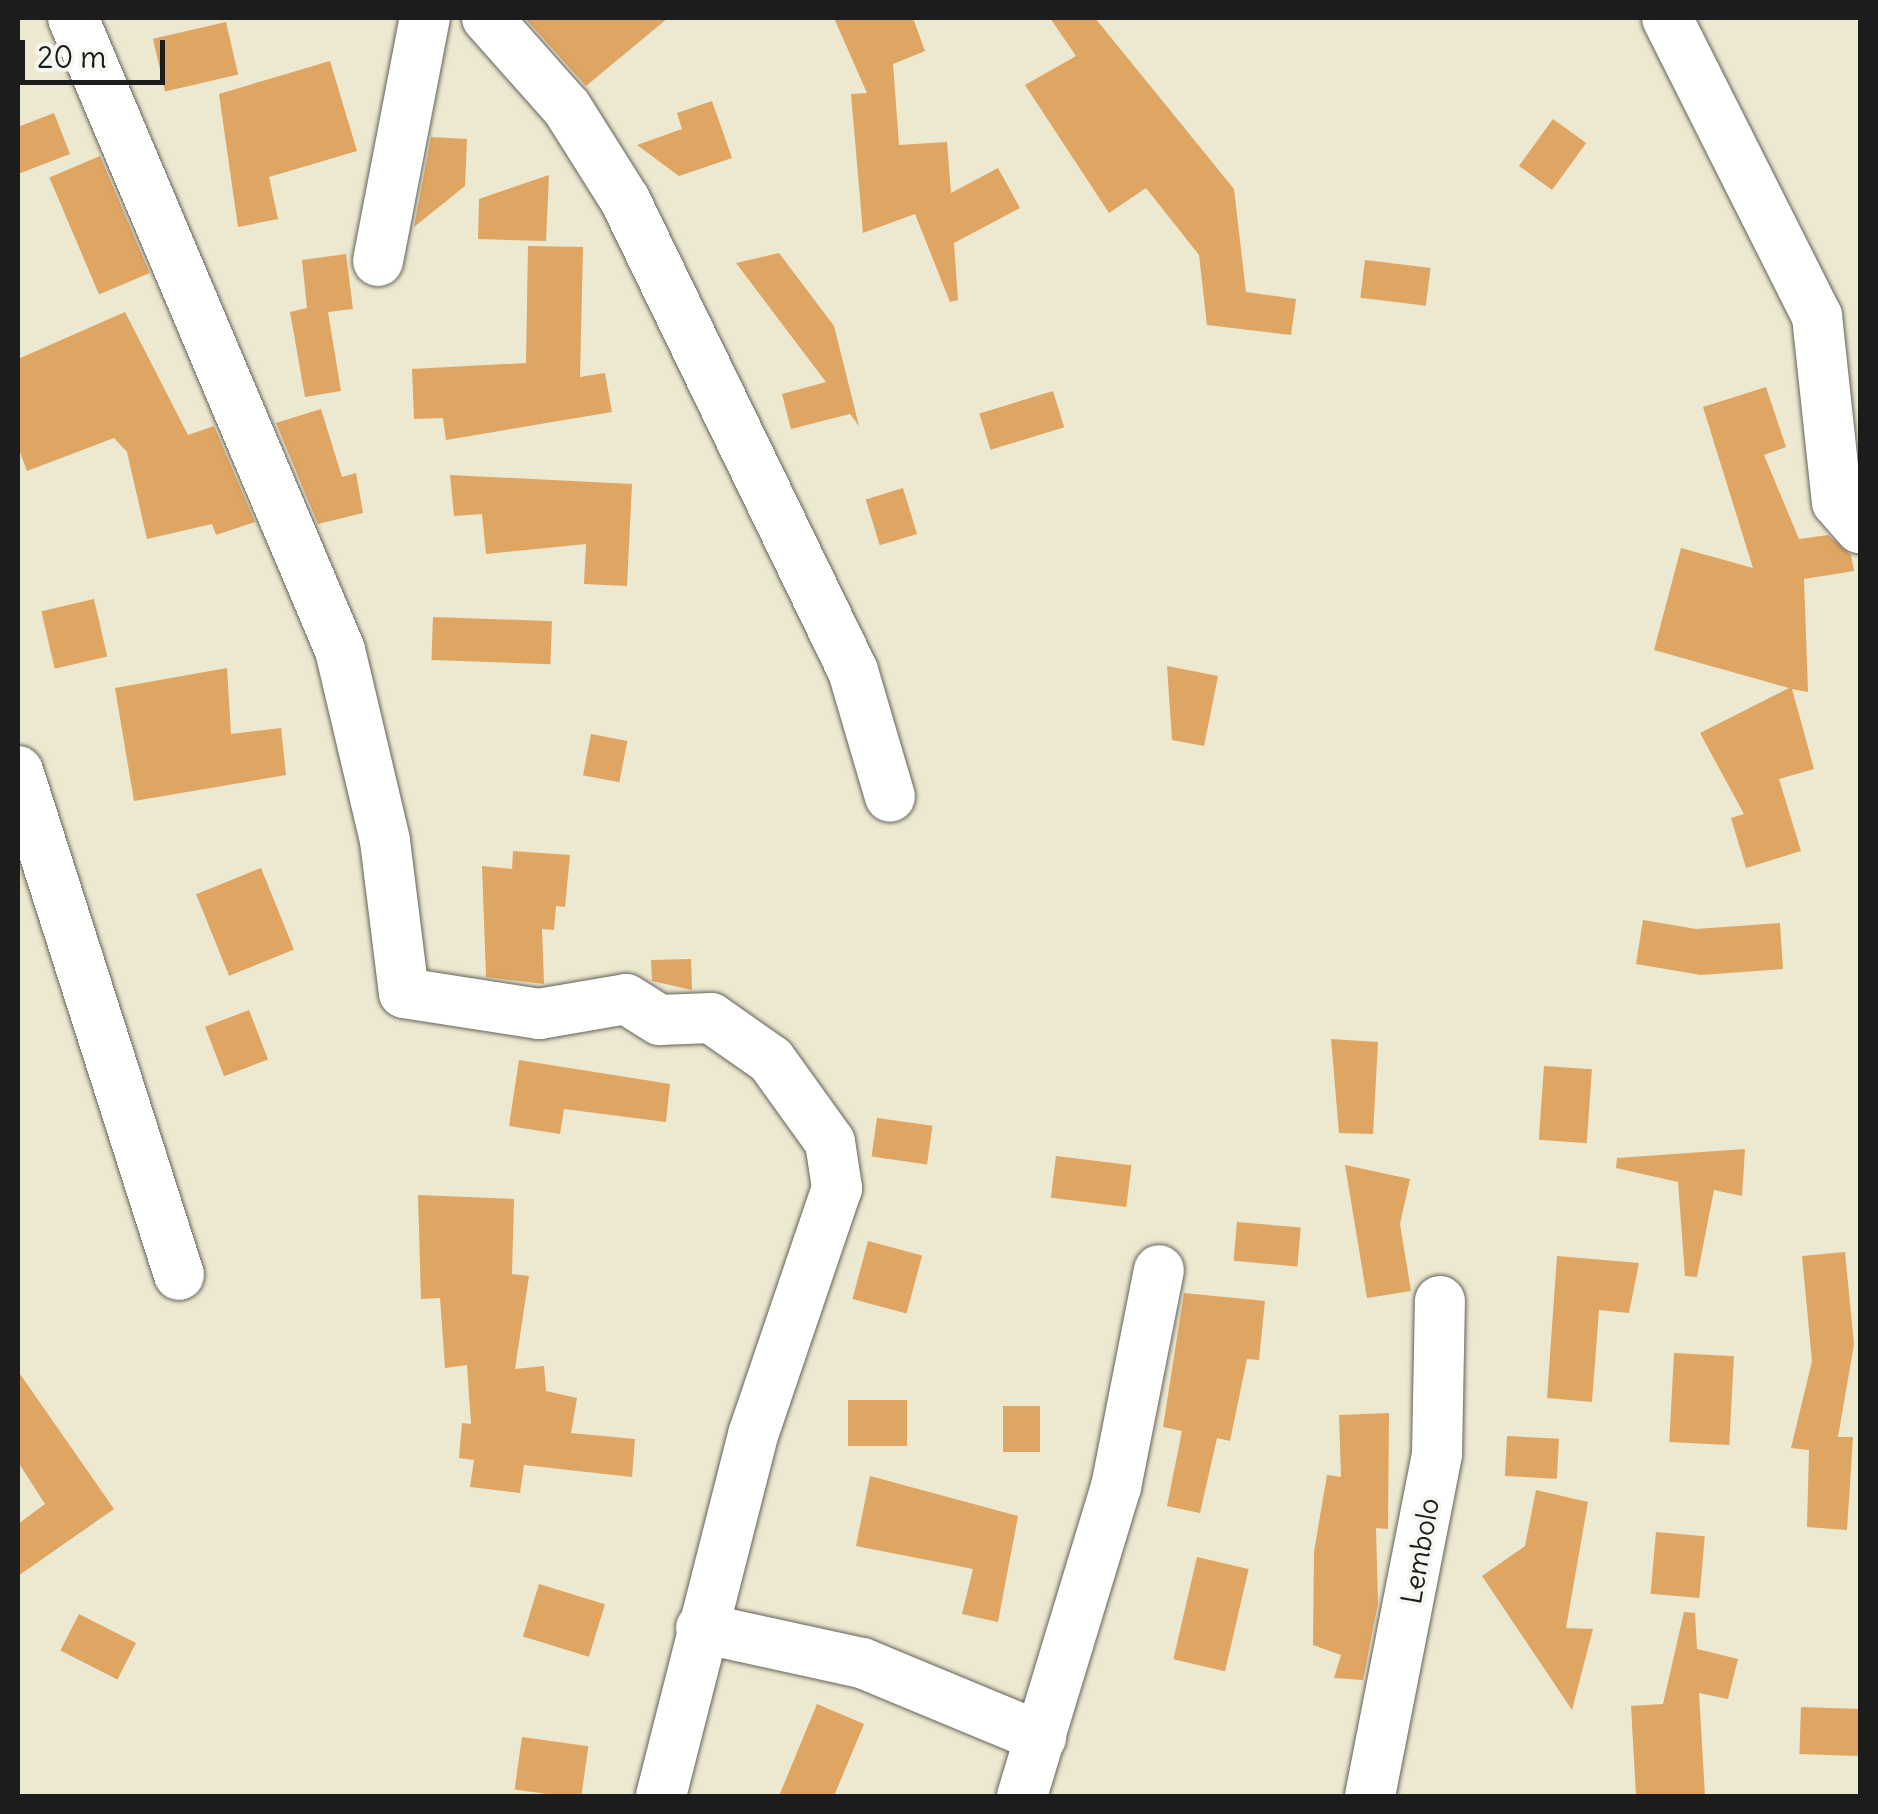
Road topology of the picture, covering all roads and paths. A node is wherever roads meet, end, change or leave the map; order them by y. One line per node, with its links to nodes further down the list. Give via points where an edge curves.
1 (73, 18): 12 (street, via 340,650 385,841 404,993 540,1014 626,998 660,1020 711,1018 771,1060 830,1142 837,1188 753,1435)
2 (425, 18): 5 (street)
3 (487, 18): 8 (street, via 566,108 625,200 853,671)
4 (1667, 18): 6 (street, via 1816,316 1837,502)
5 (378, 261)
6 (1860, 528)
7 (18, 770): 10 (street)
8 (890, 798)
9 (1159, 1270): 13 (street, via 1116,1486)
10 (179, 1274)
11 (1440, 1301): 16 (street, Lembolo, via 1437,1454)
12 (701, 1628): 13 (street, via 862,1663); 14 (street)
13 (1041, 1736): 15 (street)
14 (661, 1796)
15 (1022, 1796)
16 (1370, 1796)

